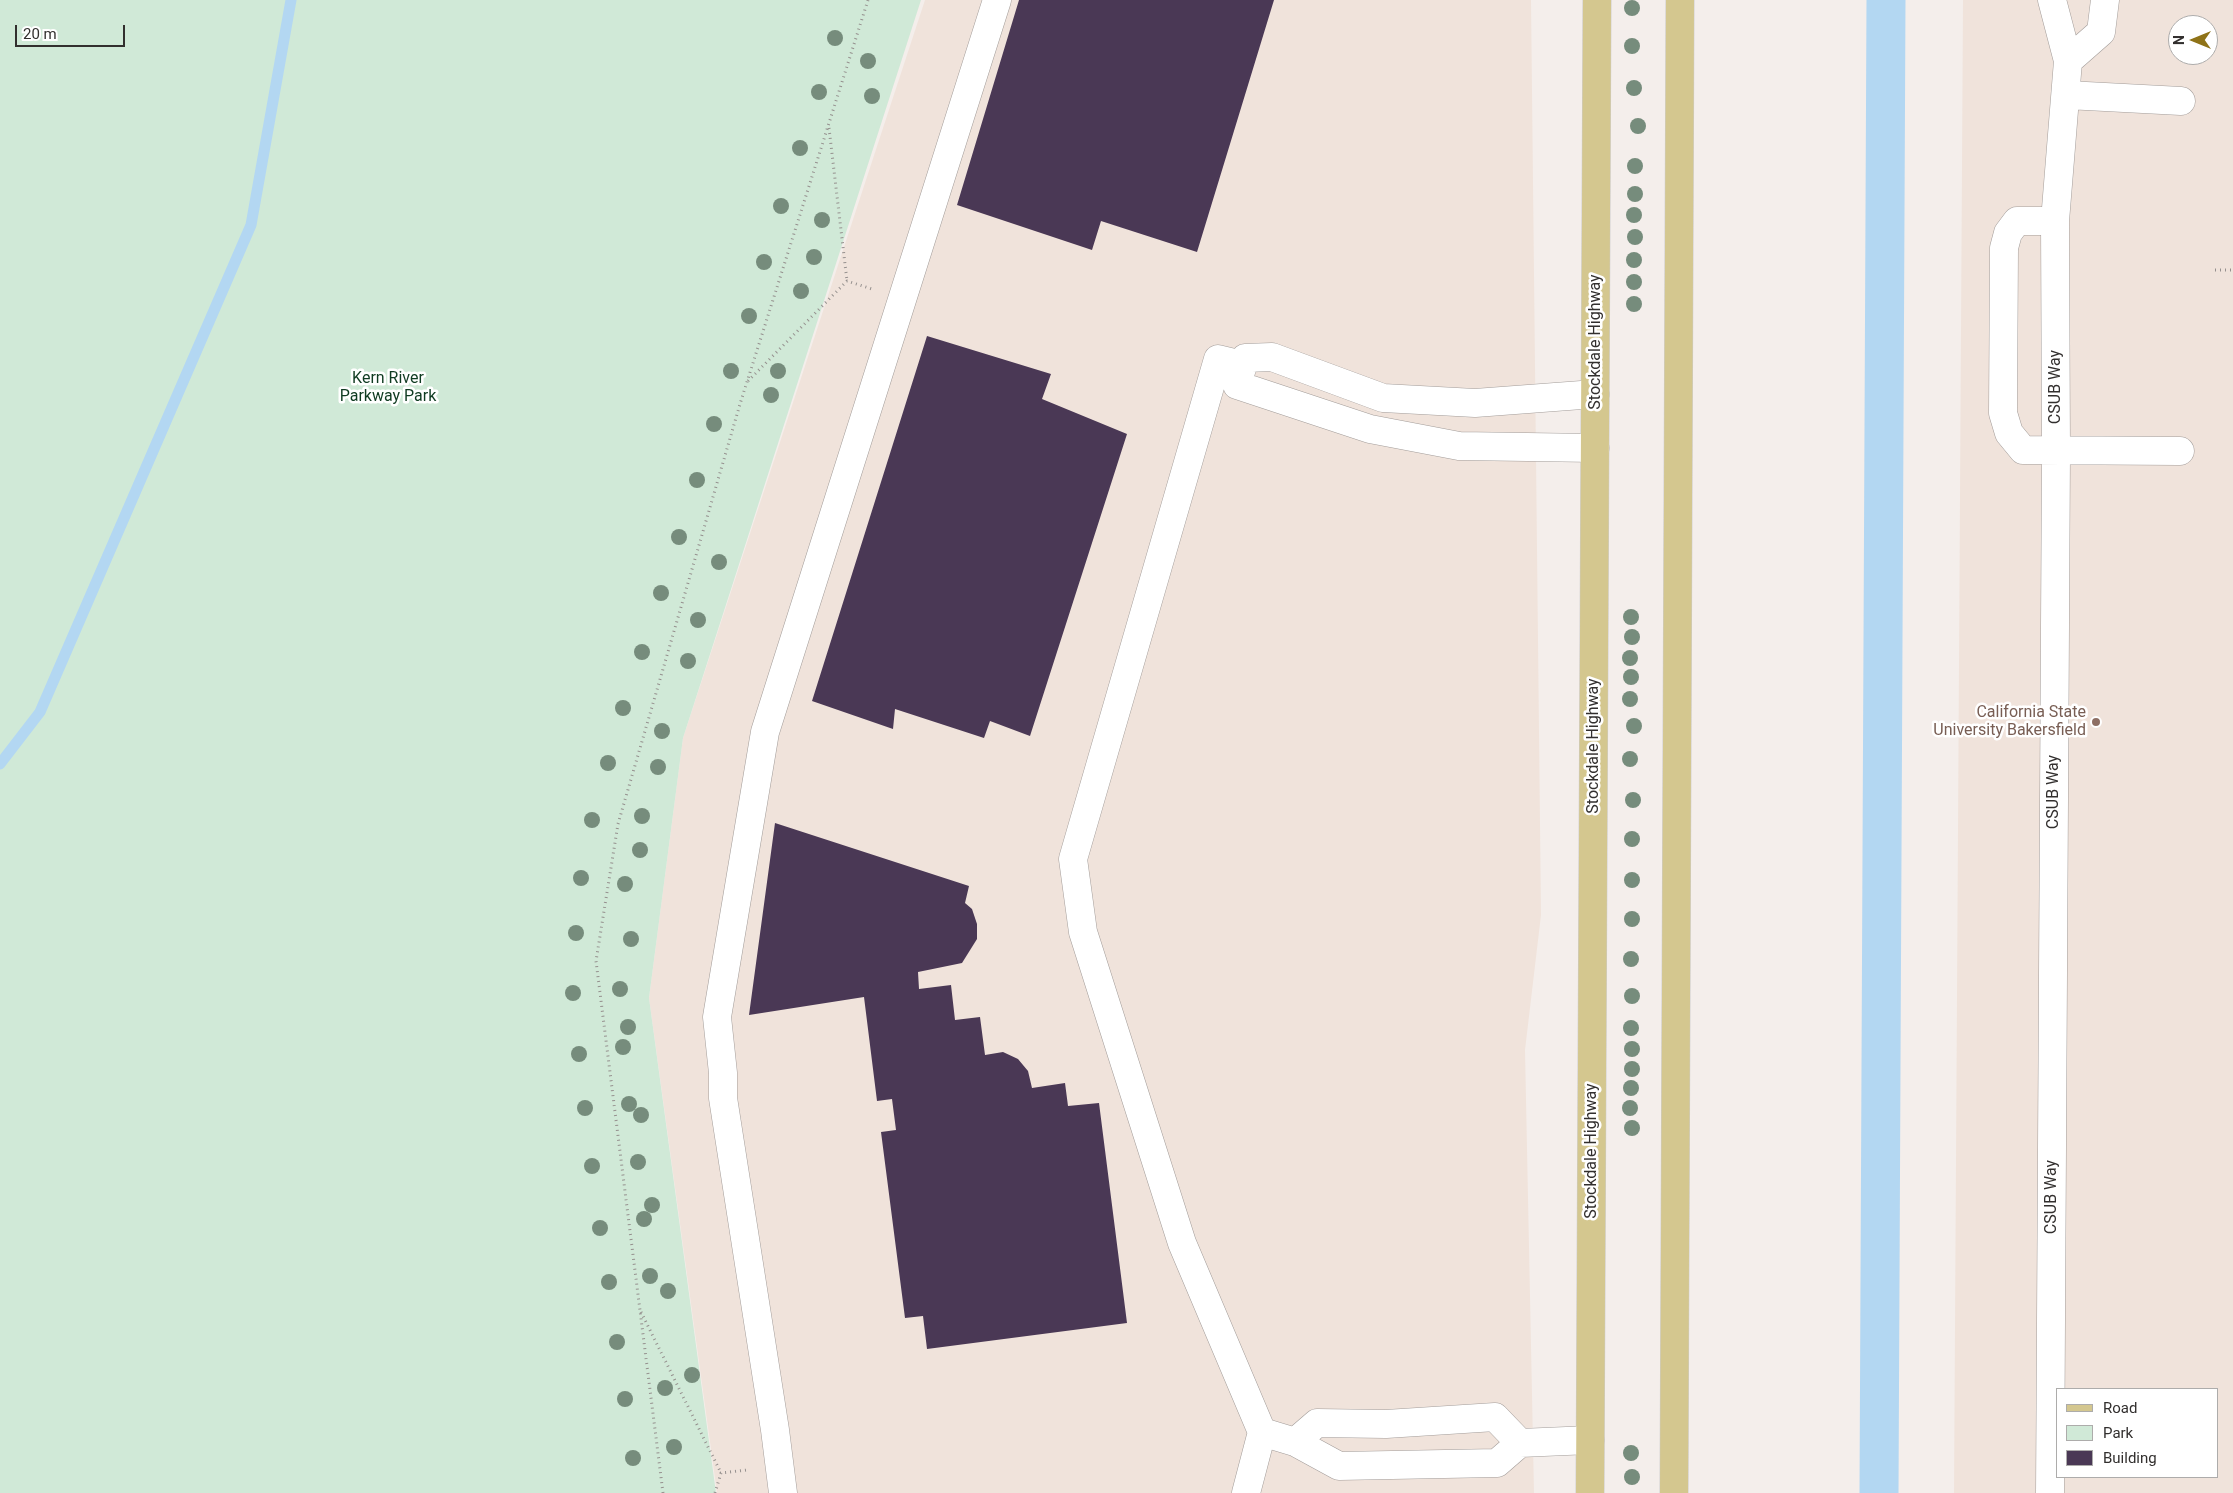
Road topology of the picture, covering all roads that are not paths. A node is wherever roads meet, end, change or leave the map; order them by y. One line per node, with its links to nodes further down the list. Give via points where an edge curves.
1 (997, 0): 19 (street, via 765,732 717,1017 723,1098)
2 (1597, 0): 11 (main road, Stockdale Highway)
3 (1680, 0): 22 (main road)
4 (2052, 0): 6 (street, CSUB Way)
5 (2105, 0): 6 (street, via 2101,32)
6 (2068, 61): 7 (street, CSUB Way)
7 (2067, 94): 8 (street); 9 (street, CSUB Way)
8 (2181, 102)
9 (2055, 221): 14 (street, CSUB Way); 14 (street, via 2017,221 2008,233 2004,248 2003,413 2009,433 2023,450)
10 (1243, 365): 11 (street, via 1245,358 1272,357 1383,398 1475,404); 12 (street, via 1237,385 1370,429 1459,446); 15 (street, via 1218,359 1073,859 1083,932 1182,1242)
11 (1595, 394): 12 (main road, Stockdale Highway)
12 (1595, 448): 16 (main road, Stockdale Highway)
13 (2180, 451): 14 (street)
14 (2056, 452): 23 (street, CSUB Way)
15 (1262, 1432): 17 (street); 20 (street)
16 (1590, 1440): 18 (street); 21 (main road, Stockdale Highway)
17 (1295, 1442): 18 (street, via 1338,1466 1497,1463); 18 (street, via 1317,1423 1386,1424 1496,1417)
18 (1520, 1443)
19 (783, 1493)
20 (1246, 1493)
21 (1590, 1493)
22 (1674, 1493)
23 (2050, 1493)

